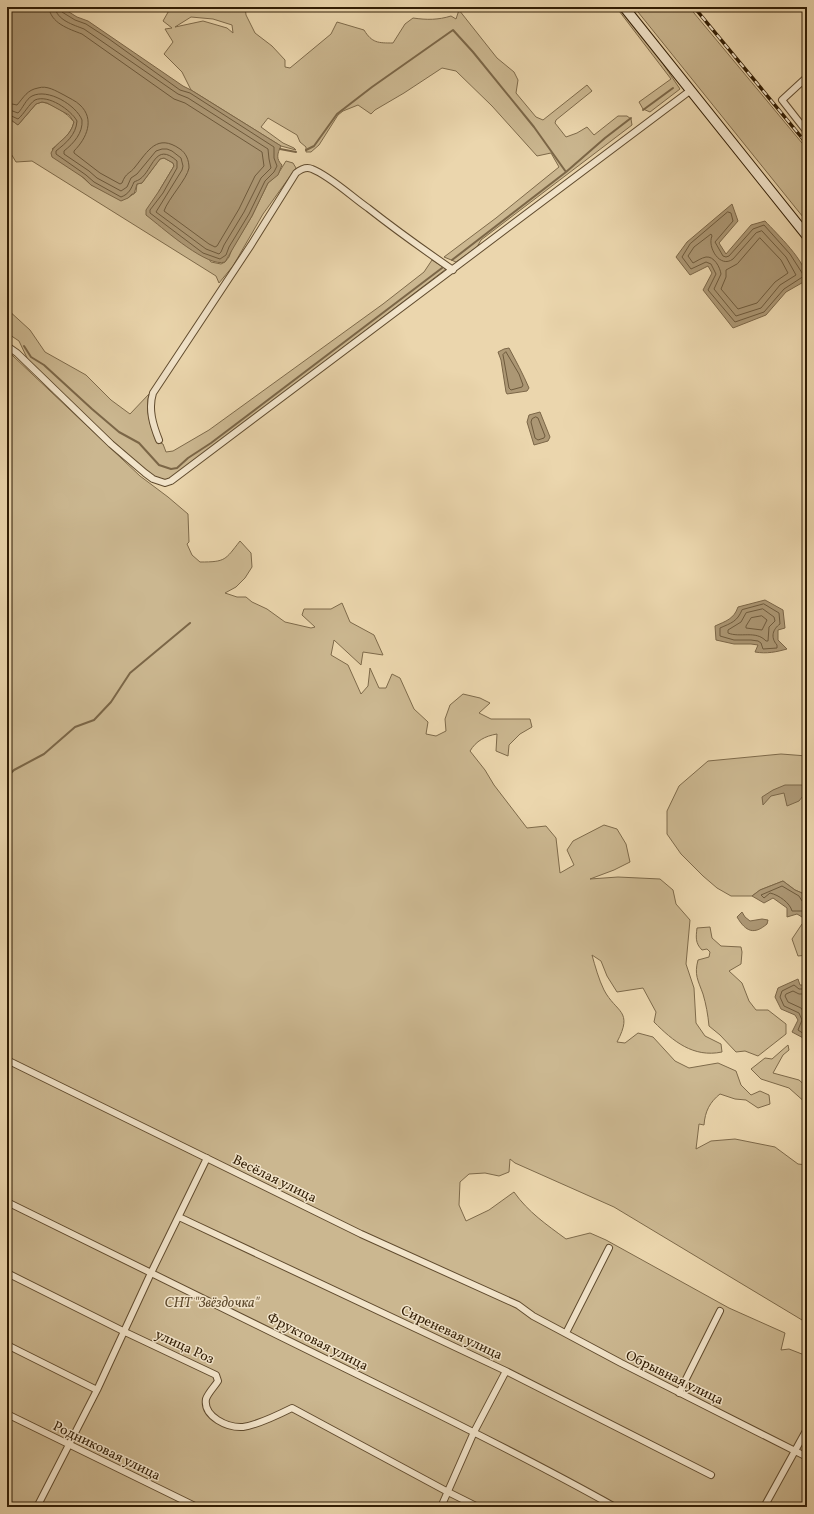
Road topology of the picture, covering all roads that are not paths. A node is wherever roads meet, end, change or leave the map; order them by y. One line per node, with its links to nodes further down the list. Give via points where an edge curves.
1 (624, 7): 3 (main road)
2 (807, 77): 4 (street, via 782,100)
3 (691, 90): 5 (main road); 6 (street)
4 (807, 132)
5 (807, 236)
6 (453, 270): 7 (street, via 171,482 153,479 145,473); 8 (street, via 326,177 310,168 300,169 153,393 150,403)
7 (7, 346)
8 (159, 440)
9 (7, 1060): 10 (street, Весёлая улица)
10 (207, 1158): 12 (street); 17 (street, Весёлая улица, via 361,1234 518,1305)
11 (7, 1202): 15 (street, Фруктовая улица)
12 (179, 1217): 15 (street); 21 (street, Сиреневая улица)
13 (609, 1248): 19 (street)
14 (7, 1273): 18 (street, улица Роз)
15 (151, 1273): 18 (street); 26 (street, Фруктовая улица)
16 (720, 1311): 23 (street)
17 (533, 1316): 19 (street, Обрывная улица)
18 (125, 1332): 22 (street); 31 (street, улица Роз, via 216,1375 218,1381 206,1398 207,1407 214,1418 231,1426 244,1427 292,1408)
19 (566, 1333): 23 (street, Обрывная улица)
20 (7, 1345): 22 (street)
21 (506, 1371): 26 (street); 30 (street, Сиреневая улица)
22 (97, 1390): 27 (street)
23 (679, 1393): 28 (street, Обрывная улица)
24 (7, 1414): 27 (street, Родниковая улица)
25 (807, 1429): 28 (street)
26 (474, 1432): 31 (street); 36 (street, Фруктовая улица)
27 (69, 1445): 32 (street); 33 (street, Родниковая улица)
28 (796, 1451): 29 (street, Обрывная улица); 37 (street)
29 (807, 1457)
30 (711, 1476)
31 (448, 1492): 34 (street); 35 (street, улица Роз)
32 (37, 1507)
33 (197, 1507)
34 (441, 1507)
35 (478, 1507)
36 (615, 1507)
37 (764, 1507)

